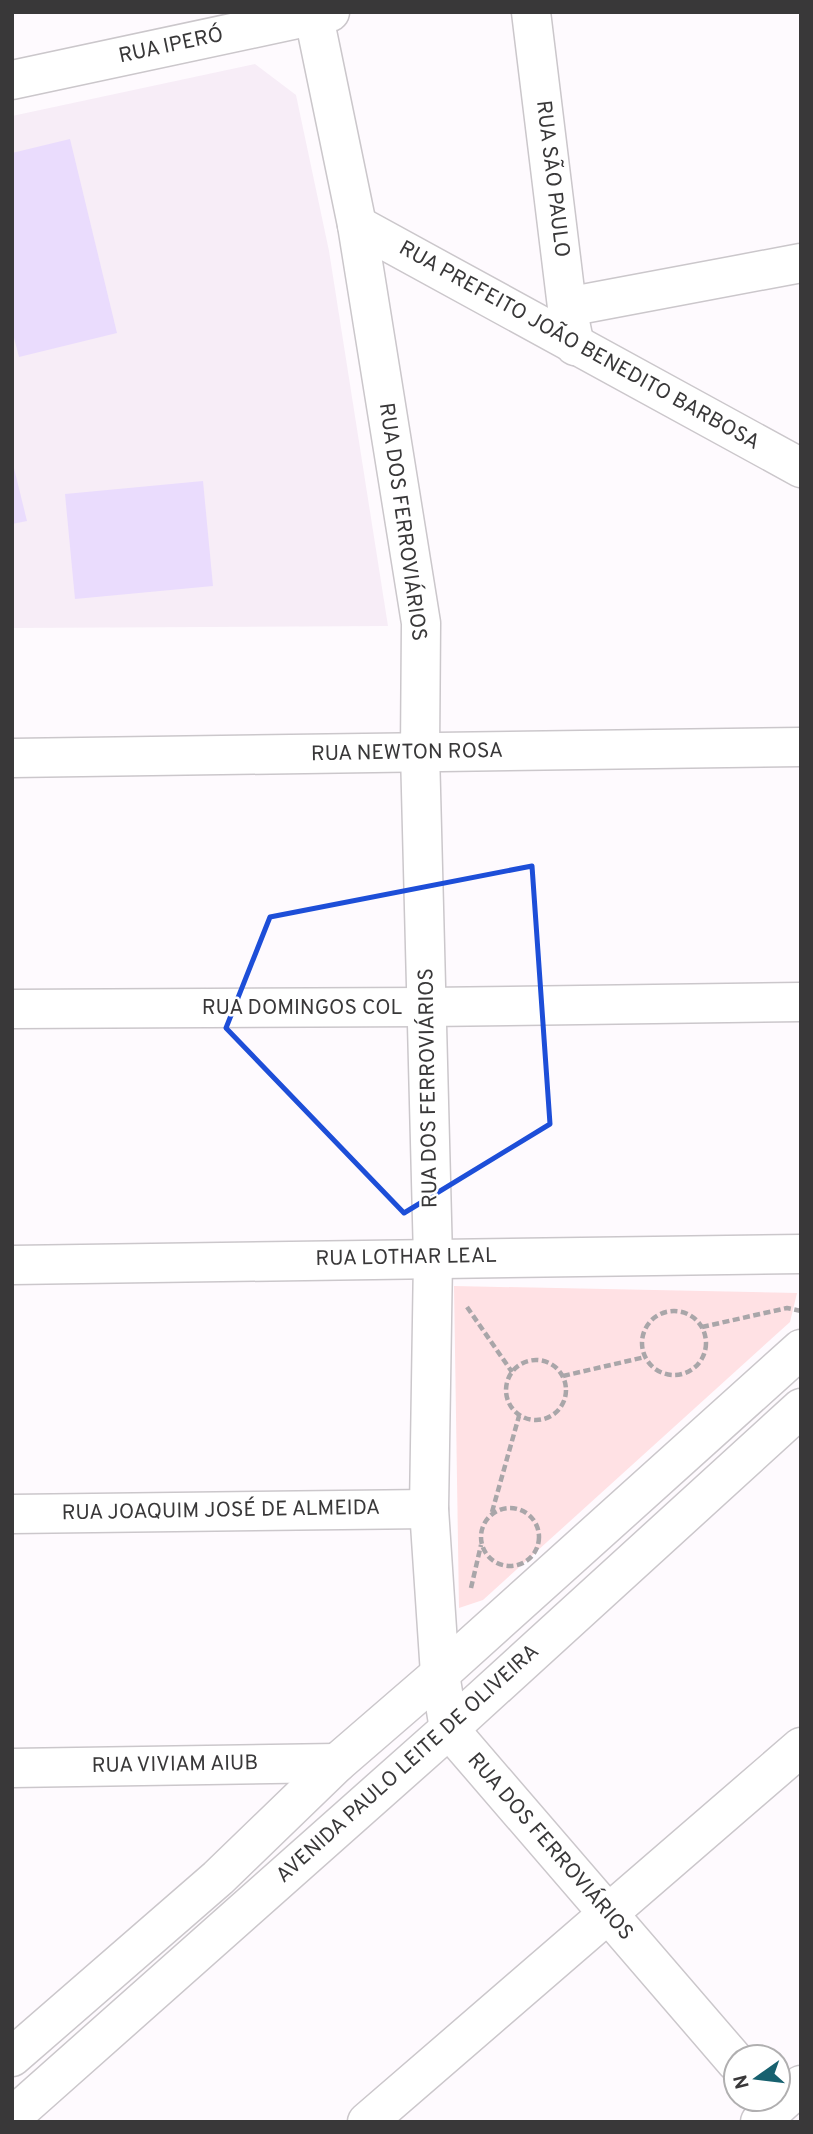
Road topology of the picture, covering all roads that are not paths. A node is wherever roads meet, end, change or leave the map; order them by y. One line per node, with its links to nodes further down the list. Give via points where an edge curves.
1 (531, 12): 6 (street, RUA SÃO PAULO)
2 (319, 13): 3 (street, RUA IPERÓ); 4 (street, RUA DOS FERROVIÁRIOS)
3 (12, 80)
4 (357, 225): 7 (street, RUA PREFEITO JOÃO BENEDITO BARBOSA); 10 (street, RUA DOS FERROVIÁRIOS, via 421,623)
5 (801, 264): 6 (street)
6 (568, 307): 7 (street, RUA SÃO PAULO)
7 (575, 346): 8 (street, RUA PREFEITO JOÃO BENEDITO BARBOSA)
8 (801, 468)
9 (801, 747): 10 (street, RUA NEWTON ROSA)
10 (420, 752): 11 (street, RUA NEWTON ROSA); 13 (street, RUA DOS FERROVIÁRIOS)
11 (12, 758)
12 (801, 1002): 13 (street, RUA DOMINGOS COL)
13 (427, 1007): 14 (street, RUA DOMINGOS COL); 16 (street, RUA DOS FERROVIÁRIOS)
14 (12, 1009)
15 (801, 1254): 16 (street, RUA LOTHAR LEAL)
16 (433, 1258): 17 (street, RUA LOTHAR LEAL); 20 (street, RUA DOS FERROVIÁRIOS)
17 (12, 1265)
18 (801, 1349): 22 (street)
19 (801, 1408): 23 (street, AVENIDA PAULO LEITE DE OLIVEIRA)
20 (429, 1509): 21 (street, RUA JOAQUIM JOSÉ DE ALMEIDA); 22 (street, RUA DOS FERROVIÁRIOS)
21 (12, 1514)
22 (440, 1674): 23 (street, RUA DOS FERROVIÁRIOS); 25 (street)
23 (449, 1729): 27 (street, RUA DOS FERROVIÁRIOS); 30 (street, AVENIDA PAULO LEITE DE OLIVEIRA)
24 (801, 1747): 27 (street)
25 (337, 1763): 26 (street, RUA VIVIAM AIUB); 29 (street, via 218,1878)
26 (12, 1768)
27 (608, 1914): 28 (street, RUA DOS FERROVIÁRIOS); 31 (street)
28 (722, 2046)
29 (12, 2057)
30 (12, 2117)
31 (367, 2122)

